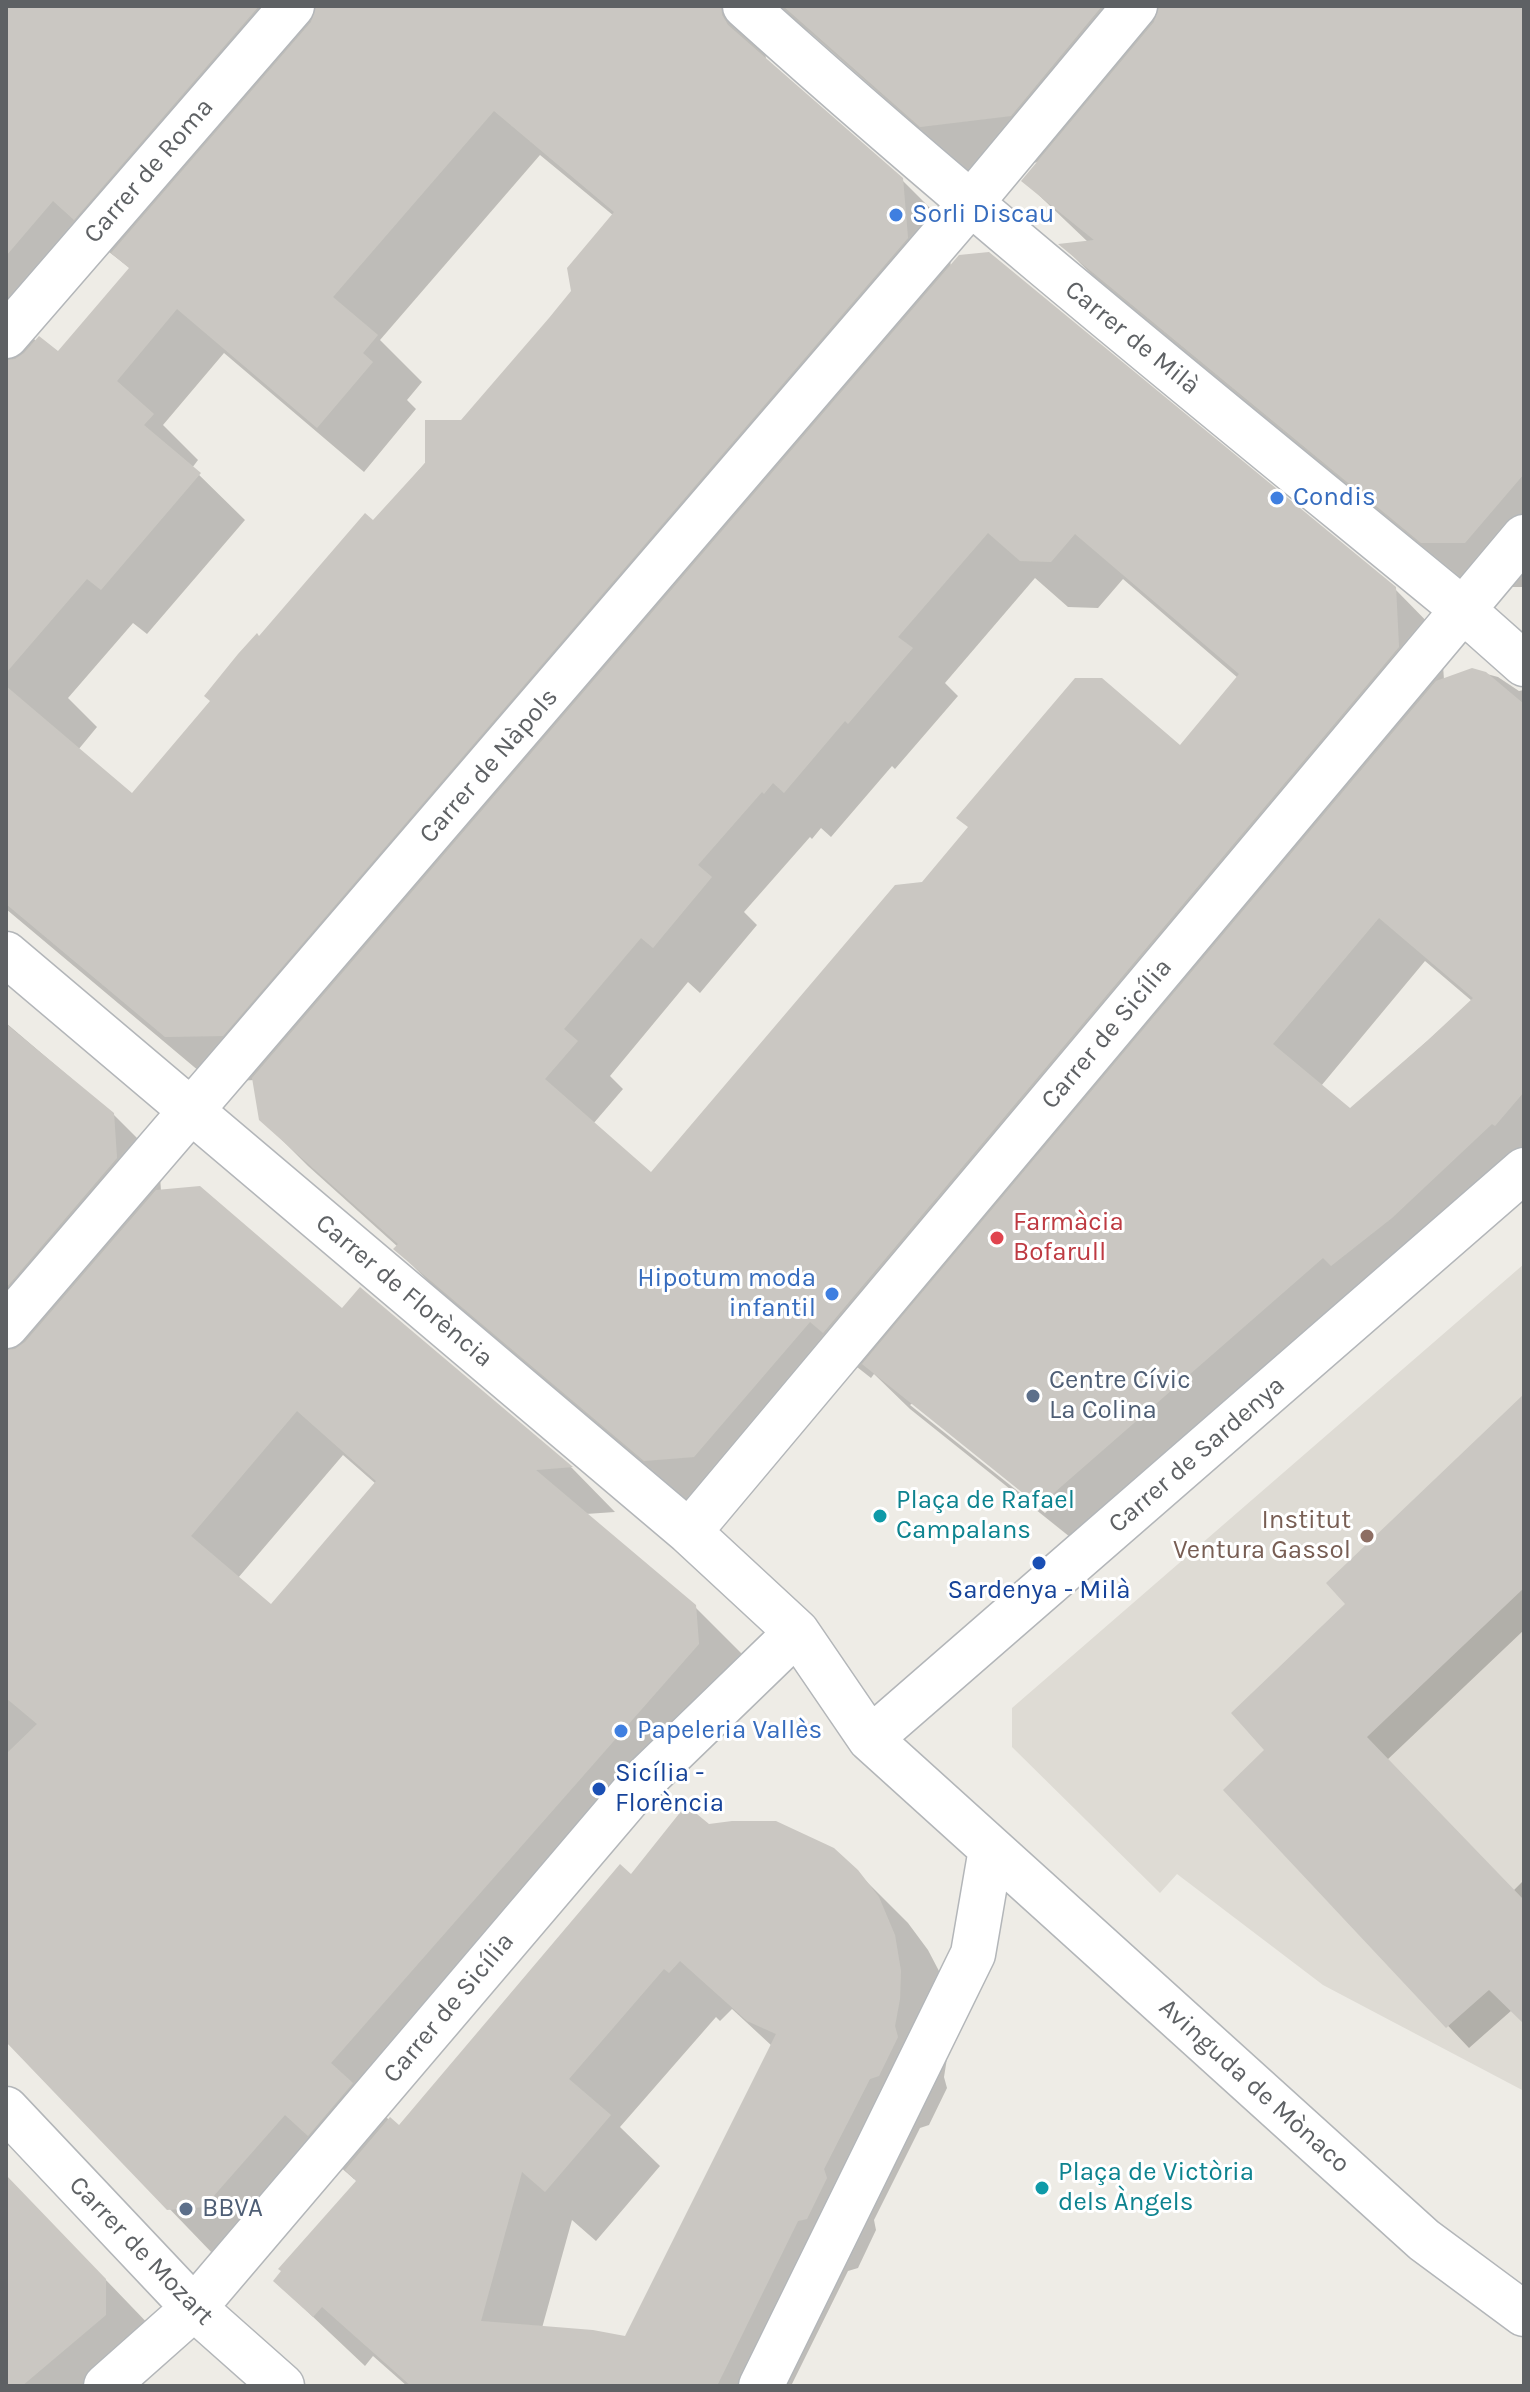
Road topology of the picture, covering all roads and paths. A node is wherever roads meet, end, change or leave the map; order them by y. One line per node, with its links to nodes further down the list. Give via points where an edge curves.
1 (292, 6): 5 (street, Carrer de Roma)
2 (745, 6): 4 (street, Carrer de Milà)
3 (1135, 6): 4 (street, Carrer de Nàpols)
4 (970, 204): 7 (street, Carrer de Milà); 10 (street, Carrer de Nàpols)
5 (6, 336)
6 (1524, 537): 7 (street, Carrer de Sicília)
7 (1462, 609): 8 (street, Carrer de Milà); 13 (street, Carrer de Sicília)
8 (1524, 664)
9 (6, 954): 10 (street, Carrer de Florència)
10 (192, 1112): 12 (street, Carrer de Nàpols); 13 (street, Carrer de Florència)
11 (1524, 1170): 15 (street, Carrer de Sardenya)
12 (6, 1326)
13 (689, 1532): 14 (street, Carrer de Florència)
14 (797, 1632): 15 (street, Avinguda de Mònaco); 18 (street, Carrer de Sicília, via 641,1783)
15 (870, 1739): 16 (street, Avinguda de Mònaco)
16 (991, 1849): 19 (street, Avinguda de Mònaco, via 1424,2240); 22 (street, via 973,1954)
17 (6, 2109): 18 (street, Carrer de Mozart)
18 (194, 2308): 20 (street, Carrer de Sicília); 21 (street, Carrer de Mozart)
19 (1524, 2314)
20 (106, 2386)
21 (282, 2386)
22 (761, 2386)

